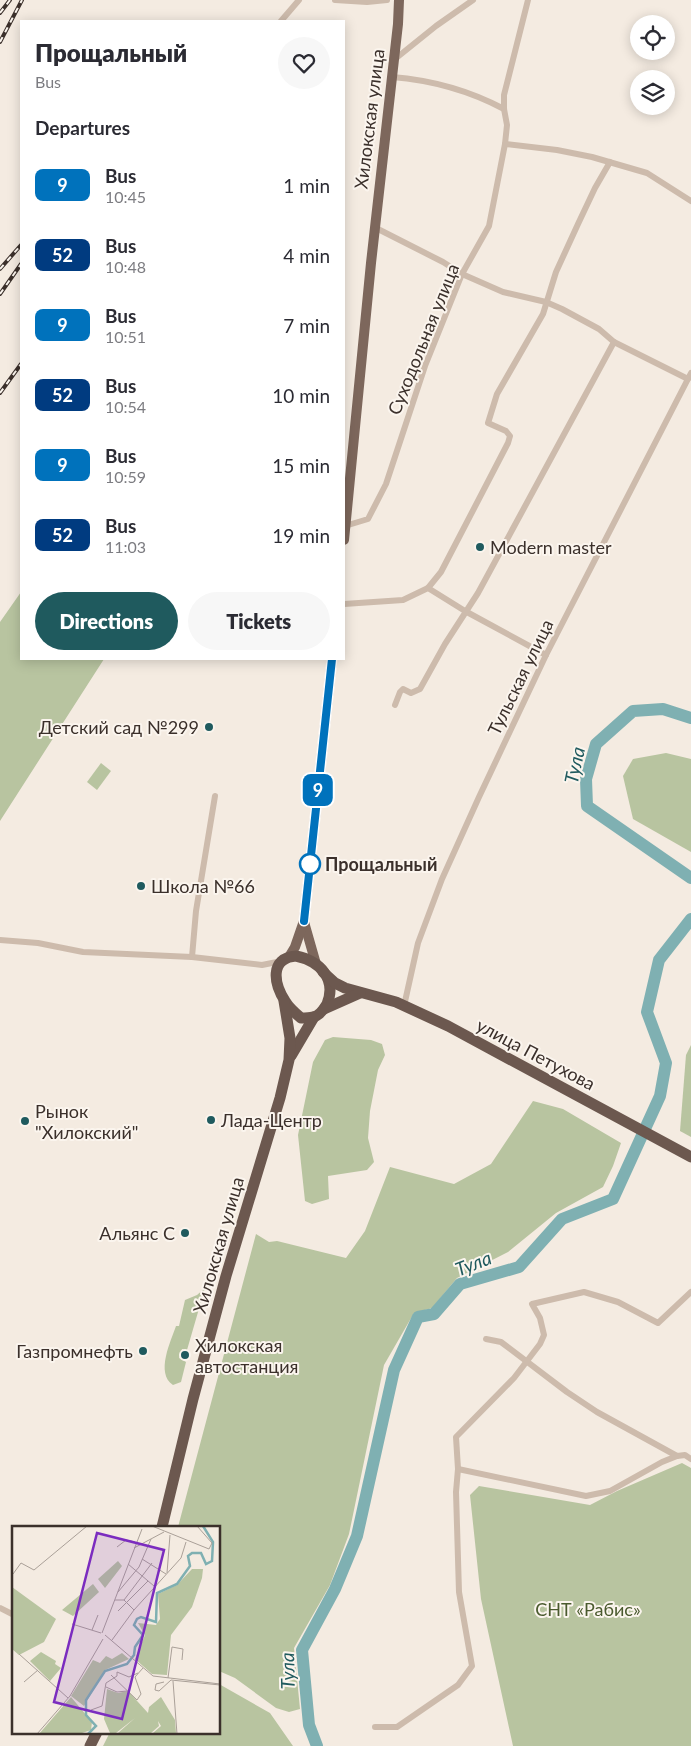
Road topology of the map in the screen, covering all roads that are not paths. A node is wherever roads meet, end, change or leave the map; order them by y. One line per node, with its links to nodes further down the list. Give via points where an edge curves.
1 (298, 0): 7 (street)
2 (335, 0): 3 (street)
3 (387, 0)
4 (399, 0): 8 (main road, Хилокская улица)
5 (473, 0): 8 (street)
6 (528, 0): 10 (street, Суходольная улица, via 504,95)
7 (282, 20)
8 (394, 60): 9 (main road, Хилокская улица)
9 (392, 77): 10 (street, via 412,78 462,92); 14 (main road, Хилокская улица)
10 (504, 109): 11 (street, Суходольная улица)
11 (506, 144): 12 (street, via 557,150); 15 (street, Суходольная улица, via 489,226)
12 (610, 162): 13 (street, via 647,173); 16 (street, via 594,188)
13 (691, 201)
14 (374, 227): 15 (street); 19 (main road, Хилокская улица)
15 (462, 274): 16 (street, via 502,292); 19 (street, Суходольная улица, via 425,366 386,484 368,519)
16 (546, 302): 17 (street, via 599,329); 20 (street, via 543,314 497,394 488,423 506,431 510,436 508,443 441,572)
17 (614, 342): 18 (street); 22 (street)
18 (689, 376): 23 (street, Тульская улица)
19 (345, 526)
20 (428, 588): 21 (street, via 403,600); 22 (street)
21 (345, 604)
22 (465, 611): 23 (street); 25 (street, via 420,689 412,693 403,689)
23 (546, 654): 36 (street, Тульская улица, via 442,879 418,943)
24 (332, 660): 27 (main road)
25 (394, 705)
26 (215, 796): 29 (street, via 196,911)
27 (304, 921): 30 (main road, via 295,947); 32 (main road)
28 (0, 940): 29 (street, via 83,952)
29 (192, 957): 31 (street)
30 (286, 959): 31 (street); 32 (highway, via 308,959); 33 (highway, via 276,972)
31 (262, 965): 33 (street)
32 (320, 968): 34 (highway, улица Петухова, via 335,983); 37 (highway, via 330,991)
33 (276, 978): 35 (highway)
34 (360, 992): 36 (highway, улица Петухова); 37 (highway)
35 (284, 1000): 38 (highway, via 301,1018); 39 (highway, via 290,1038)
36 (404, 1006): 40 (highway, улица Петухова, via 448,1026)
37 (324, 1009): 38 (highway)
38 (314, 1017): 39 (highway)
39 (289, 1060): 47 (highway, Хилокская улица, via 190,1408)
40 (691, 1157)
41 (691, 1292): 43 (street, via 658,1323 618,1302 584,1292 532,1304 544,1334)
42 (486, 1339): 43 (street, via 501,1342)
43 (527, 1360): 44 (street, via 598,1412); 46 (street, via 493,1401 456,1437)
44 (678, 1456): 45 (street, via 685,1455); 46 (street, via 610,1491 586,1496)
45 (691, 1459)
46 (458, 1469): 50 (street, via 458,1592 472,1666 458,1685 397,1727)
47 (162, 1526)
48 (0, 1608): 49 (street)
49 (12, 1614)
50 (375, 1727)
51 (96, 1734): 52 (highway)
52 (90, 1746)

